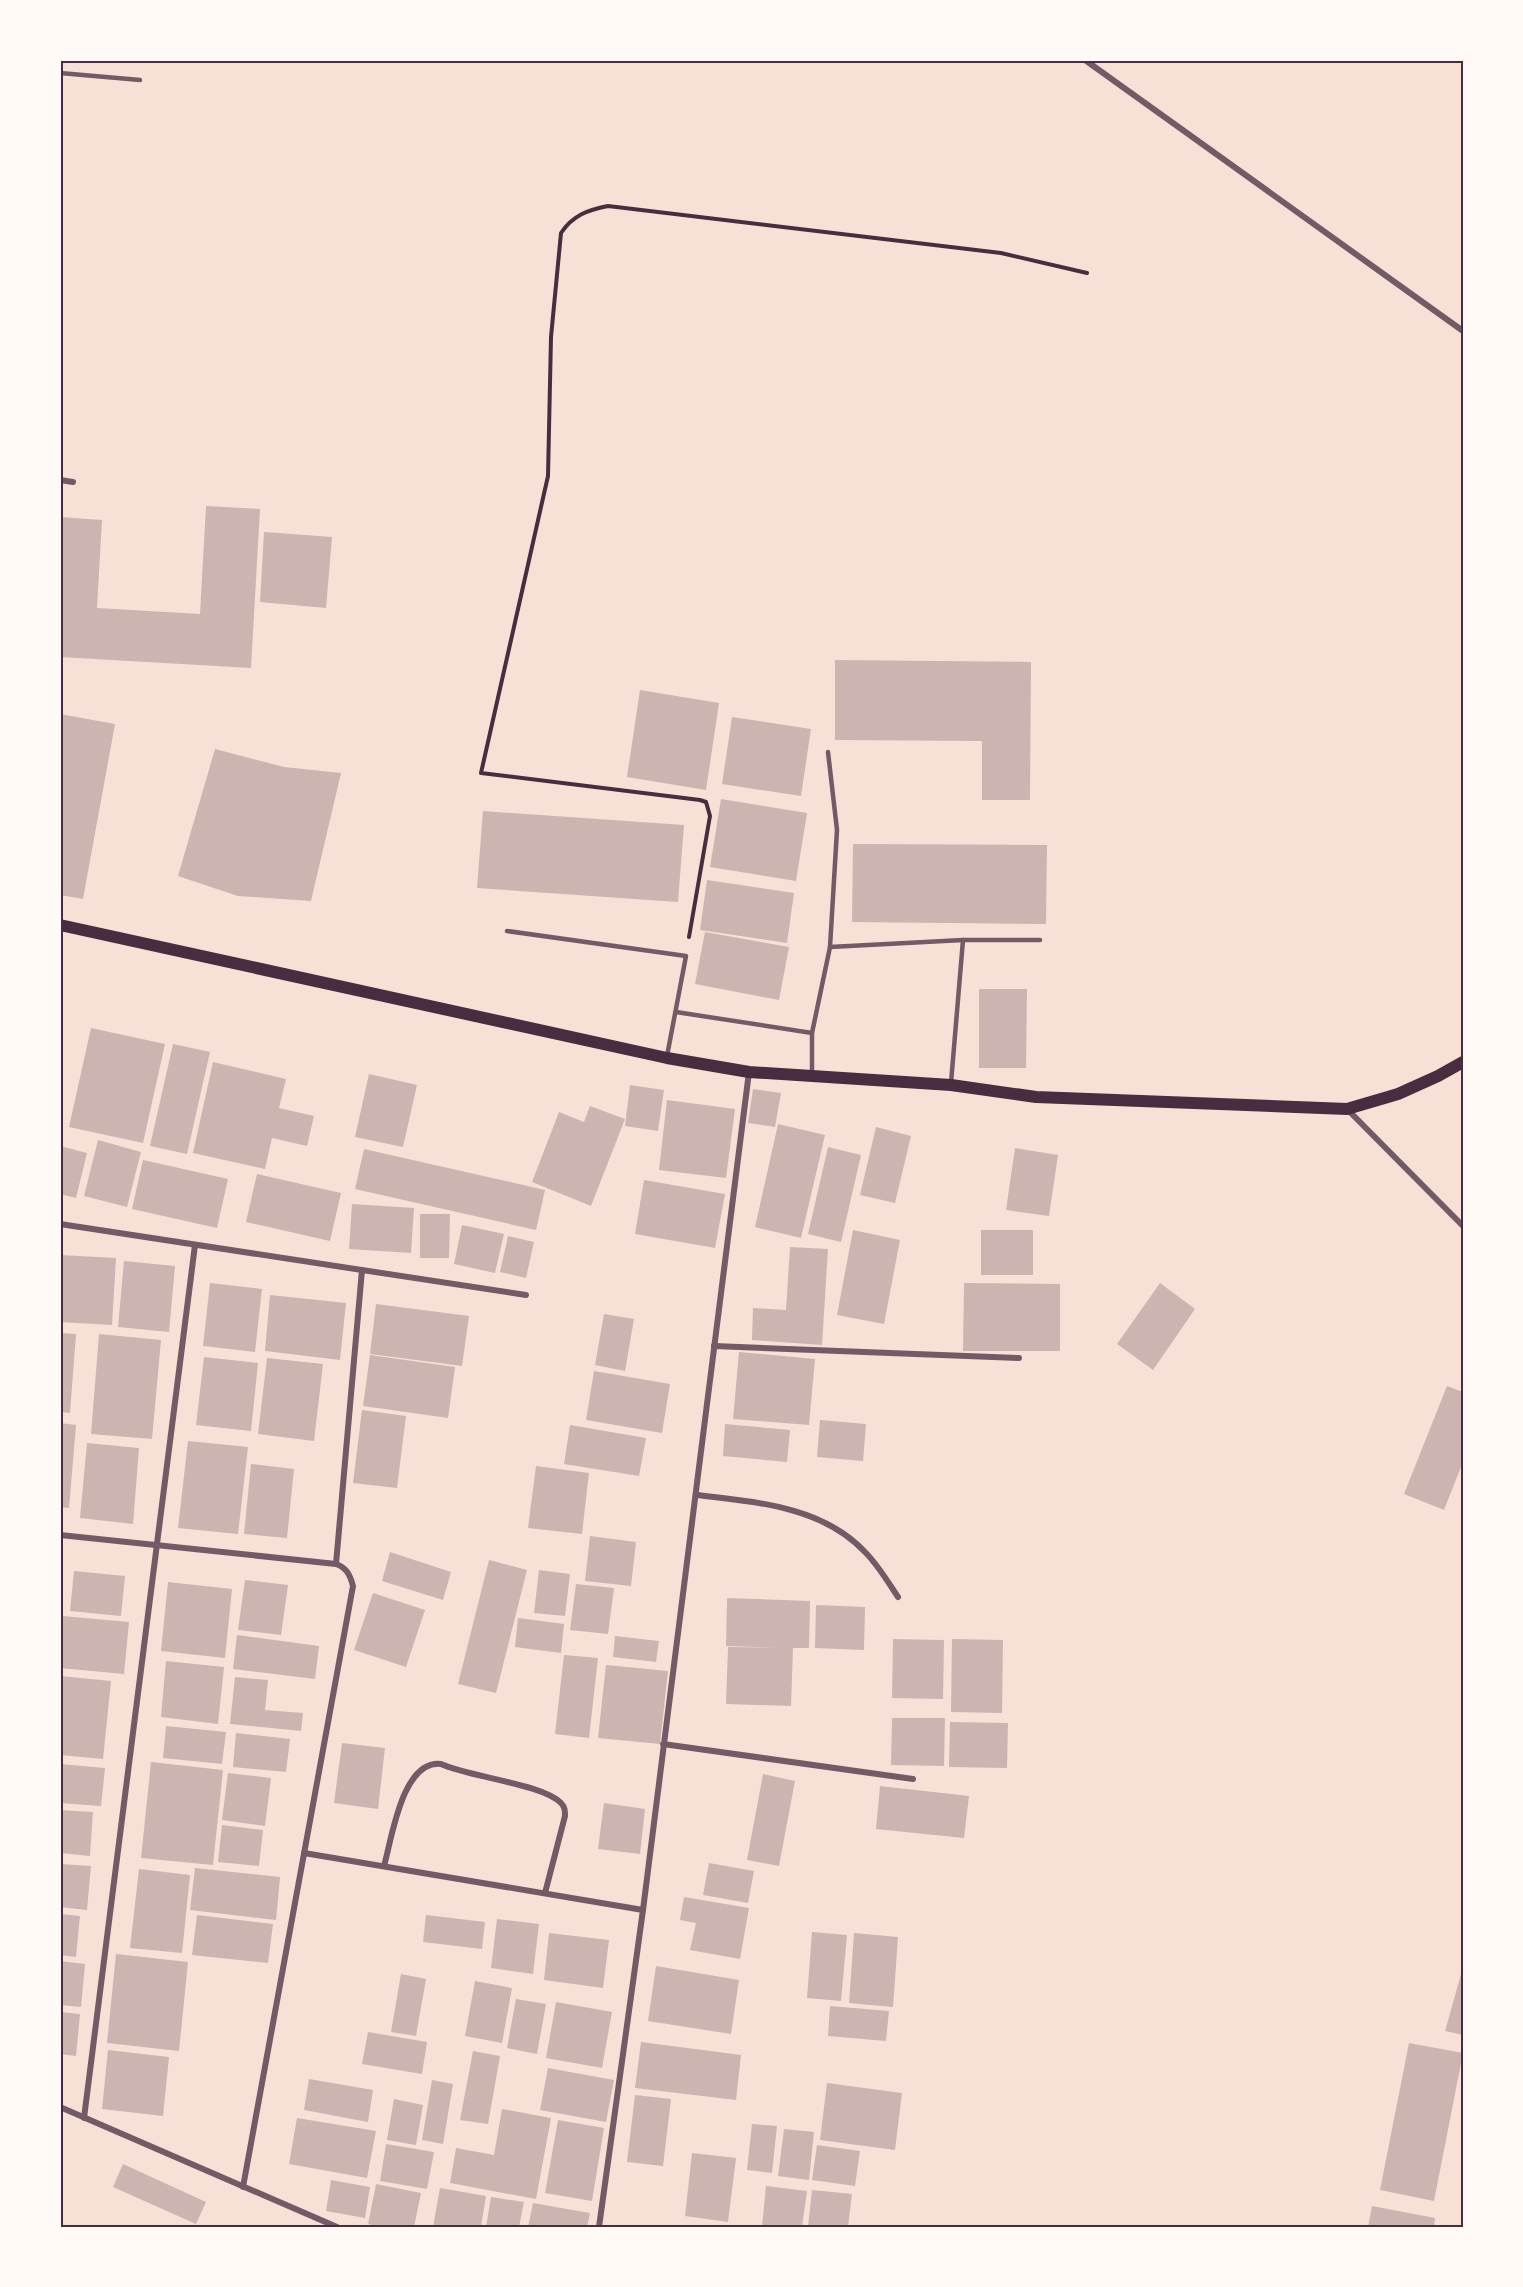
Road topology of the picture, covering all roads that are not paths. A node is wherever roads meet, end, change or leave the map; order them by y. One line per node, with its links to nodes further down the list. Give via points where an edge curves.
1 (1085, 60): 4 (street)
2 (60, 73): 3 (lane)
3 (140, 80)
4 (1463, 331)
5 (60, 480): 6 (street)
6 (73, 482)
7 (828, 752): 12 (lane, via 837,830)
8 (60, 925): 15 (main road)
9 (507, 931): 13 (lane, via 686,956)
10 (963, 940): 11 (lane); 12 (lane); 19 (lane)
11 (1040, 940)
12 (830, 947): 14 (lane)
13 (676, 1012): 14 (lane); 15 (lane)
14 (812, 1033): 18 (lane)
15 (667, 1058): 17 (main road)
16 (1463, 1062): 20 (main road, via 1398,1095)
17 (749, 1072): 18 (main road); 26 (street)
18 (812, 1076): 19 (main road)
19 (951, 1086): 20 (main road, via 1036,1097)
20 (1347, 1109): 22 (street)
21 (60, 1224): 23 (street)
22 (1463, 1226)
23 (195, 1245): 24 (street); 30 (street)
24 (362, 1270): 25 (street); 31 (street)
25 (526, 1295)
26 (714, 1346): 27 (street); 28 (street)
27 (1019, 1358)
28 (697, 1495): 32 (street, via 778,1505 836,1529 865,1551); 33 (street)
29 (60, 1535): 30 (street)
30 (157, 1544): 31 (street); 40 (street)
31 (336, 1564): 35 (street, via 344,1568 352,1586)
32 (898, 1597)
33 (663, 1744): 34 (street); 38 (street)
34 (912, 1779)
35 (304, 1853): 36 (street); 41 (street)
36 (384, 1866): 37 (street); 37 (street, via 411,1779 426,1766 441,1764 544,1793 561,1803 565,1816)
37 (545, 1893): 38 (street)
38 (643, 1910): 43 (street)
39 (60, 2108): 40 (street)
40 (84, 2118): 41 (street)
41 (243, 2187): 42 (street)
42 (337, 2227)
43 (599, 2227)

